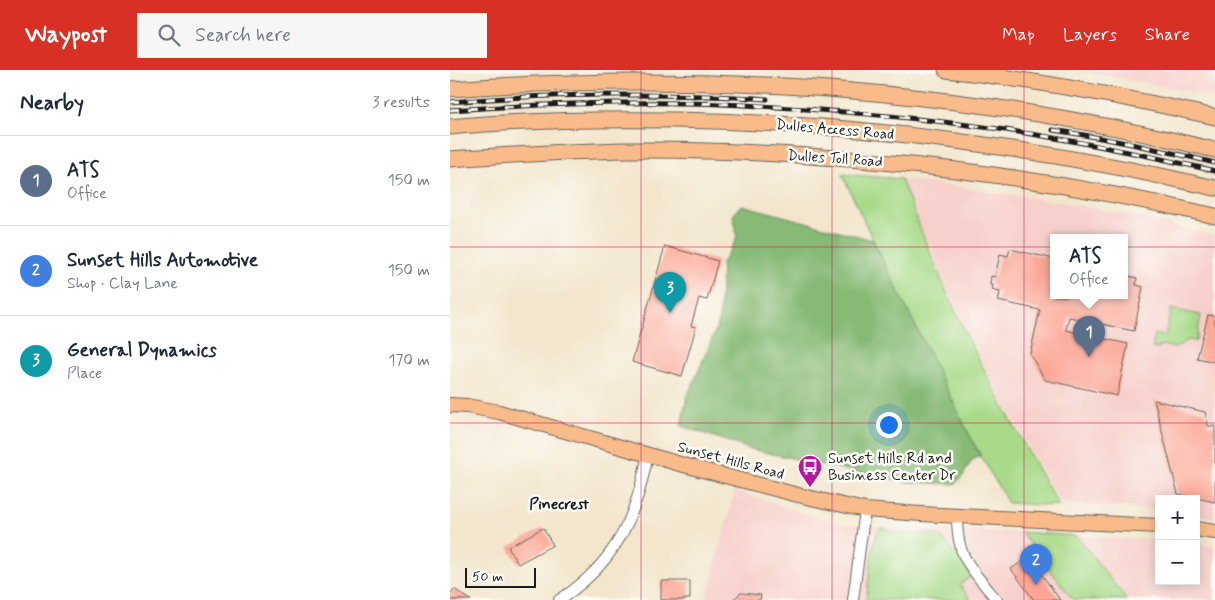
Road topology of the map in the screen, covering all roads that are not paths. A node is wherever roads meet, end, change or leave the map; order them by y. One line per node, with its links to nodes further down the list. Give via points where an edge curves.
1 (946, 70): 3 (highway, via 1033,81)
2 (450, 89): 5 (highway, via 618,82 720,83 869,92 1040,115)
3 (1215, 118)
4 (450, 127): 7 (highway, Dulles Access Road, via 578,120 717,121 814,126 1043,153)
5 (1215, 150)
6 (450, 159): 8 (highway, Dulles Toll Road, via 628,150 748,152 830,158 1017,178 1171,205)
7 (1215, 188)
8 (1215, 216)
9 (450, 405): 10 (main road, Sunset Hills Road, via 499,412)
10 (648, 455): 11 (main road, Sunset Hills Road); 16 (street, via 635,505 615,546 591,576)
11 (865, 510): 12 (main road, Sunset Hills Road); 17 (street)
12 (957, 515): 13 (main road, Sunset Hills Road); 18 (street, via 964,557)
13 (1155, 526)
14 (1200, 530): 15 (main road)
15 (1215, 532)
16 (559, 600)
17 (853, 600)
18 (997, 600)

